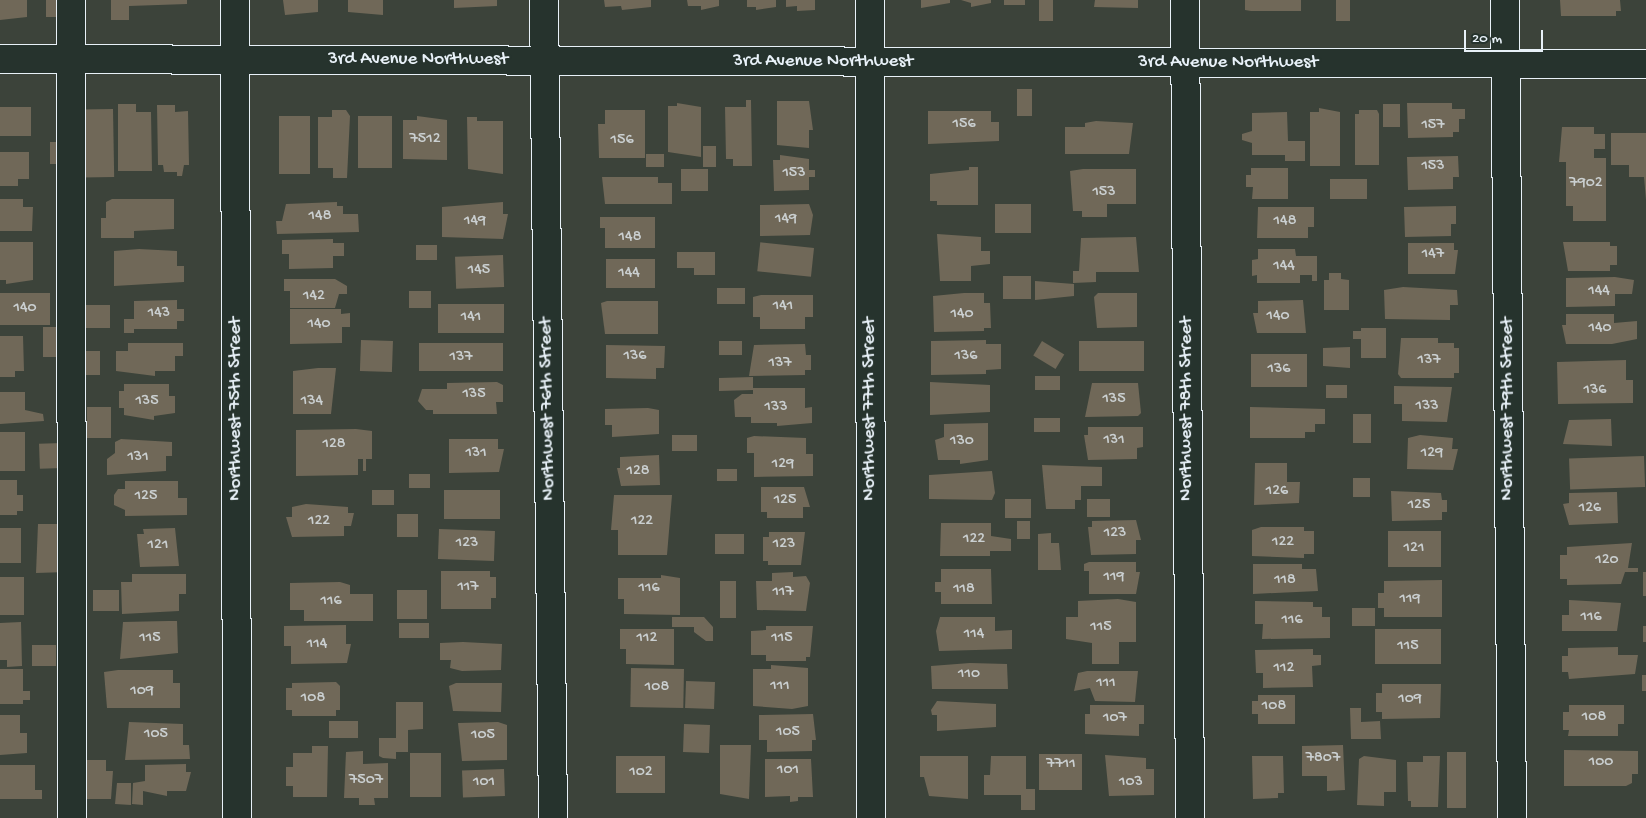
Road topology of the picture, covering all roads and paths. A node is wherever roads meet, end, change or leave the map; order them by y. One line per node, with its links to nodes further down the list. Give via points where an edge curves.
1 (71, 0): 7 (street)
2 (235, 0): 9 (street, Northwest 75th Street)
3 (544, 0): 10 (street, Northwest 76th Street)
4 (870, 0): 11 (street, Northwest 77th Street)
5 (1185, 0): 12 (street, Northwest 78th Street)
6 (1506, 0): 13 (street, Northwest 79th Street)
7 (71, 58): 8 (street, 3rd Avenue Northwest); 9 (street, 3rd Avenue Northwest); 15 (street)
8 (0, 59)
9 (236, 60): 10 (street, 3rd Avenue Northwest); 16 (street, Northwest 75th Street)
10 (544, 61): 11 (street, 3rd Avenue Northwest); 17 (street, Northwest 76th Street)
11 (870, 62): 12 (street, 3rd Avenue Northwest); 18 (street, Northwest 77th Street)
12 (1185, 63): 13 (street, 3rd Avenue Northwest); 19 (street, Northwest 78th Street)
13 (1506, 64): 14 (street, 3rd Avenue Northwest); 20 (street, Northwest 79th Street)
14 (1646, 64)
15 (72, 818)
16 (237, 818)
17 (553, 818)
18 (871, 818)
19 (1190, 818)
20 (1512, 818)

